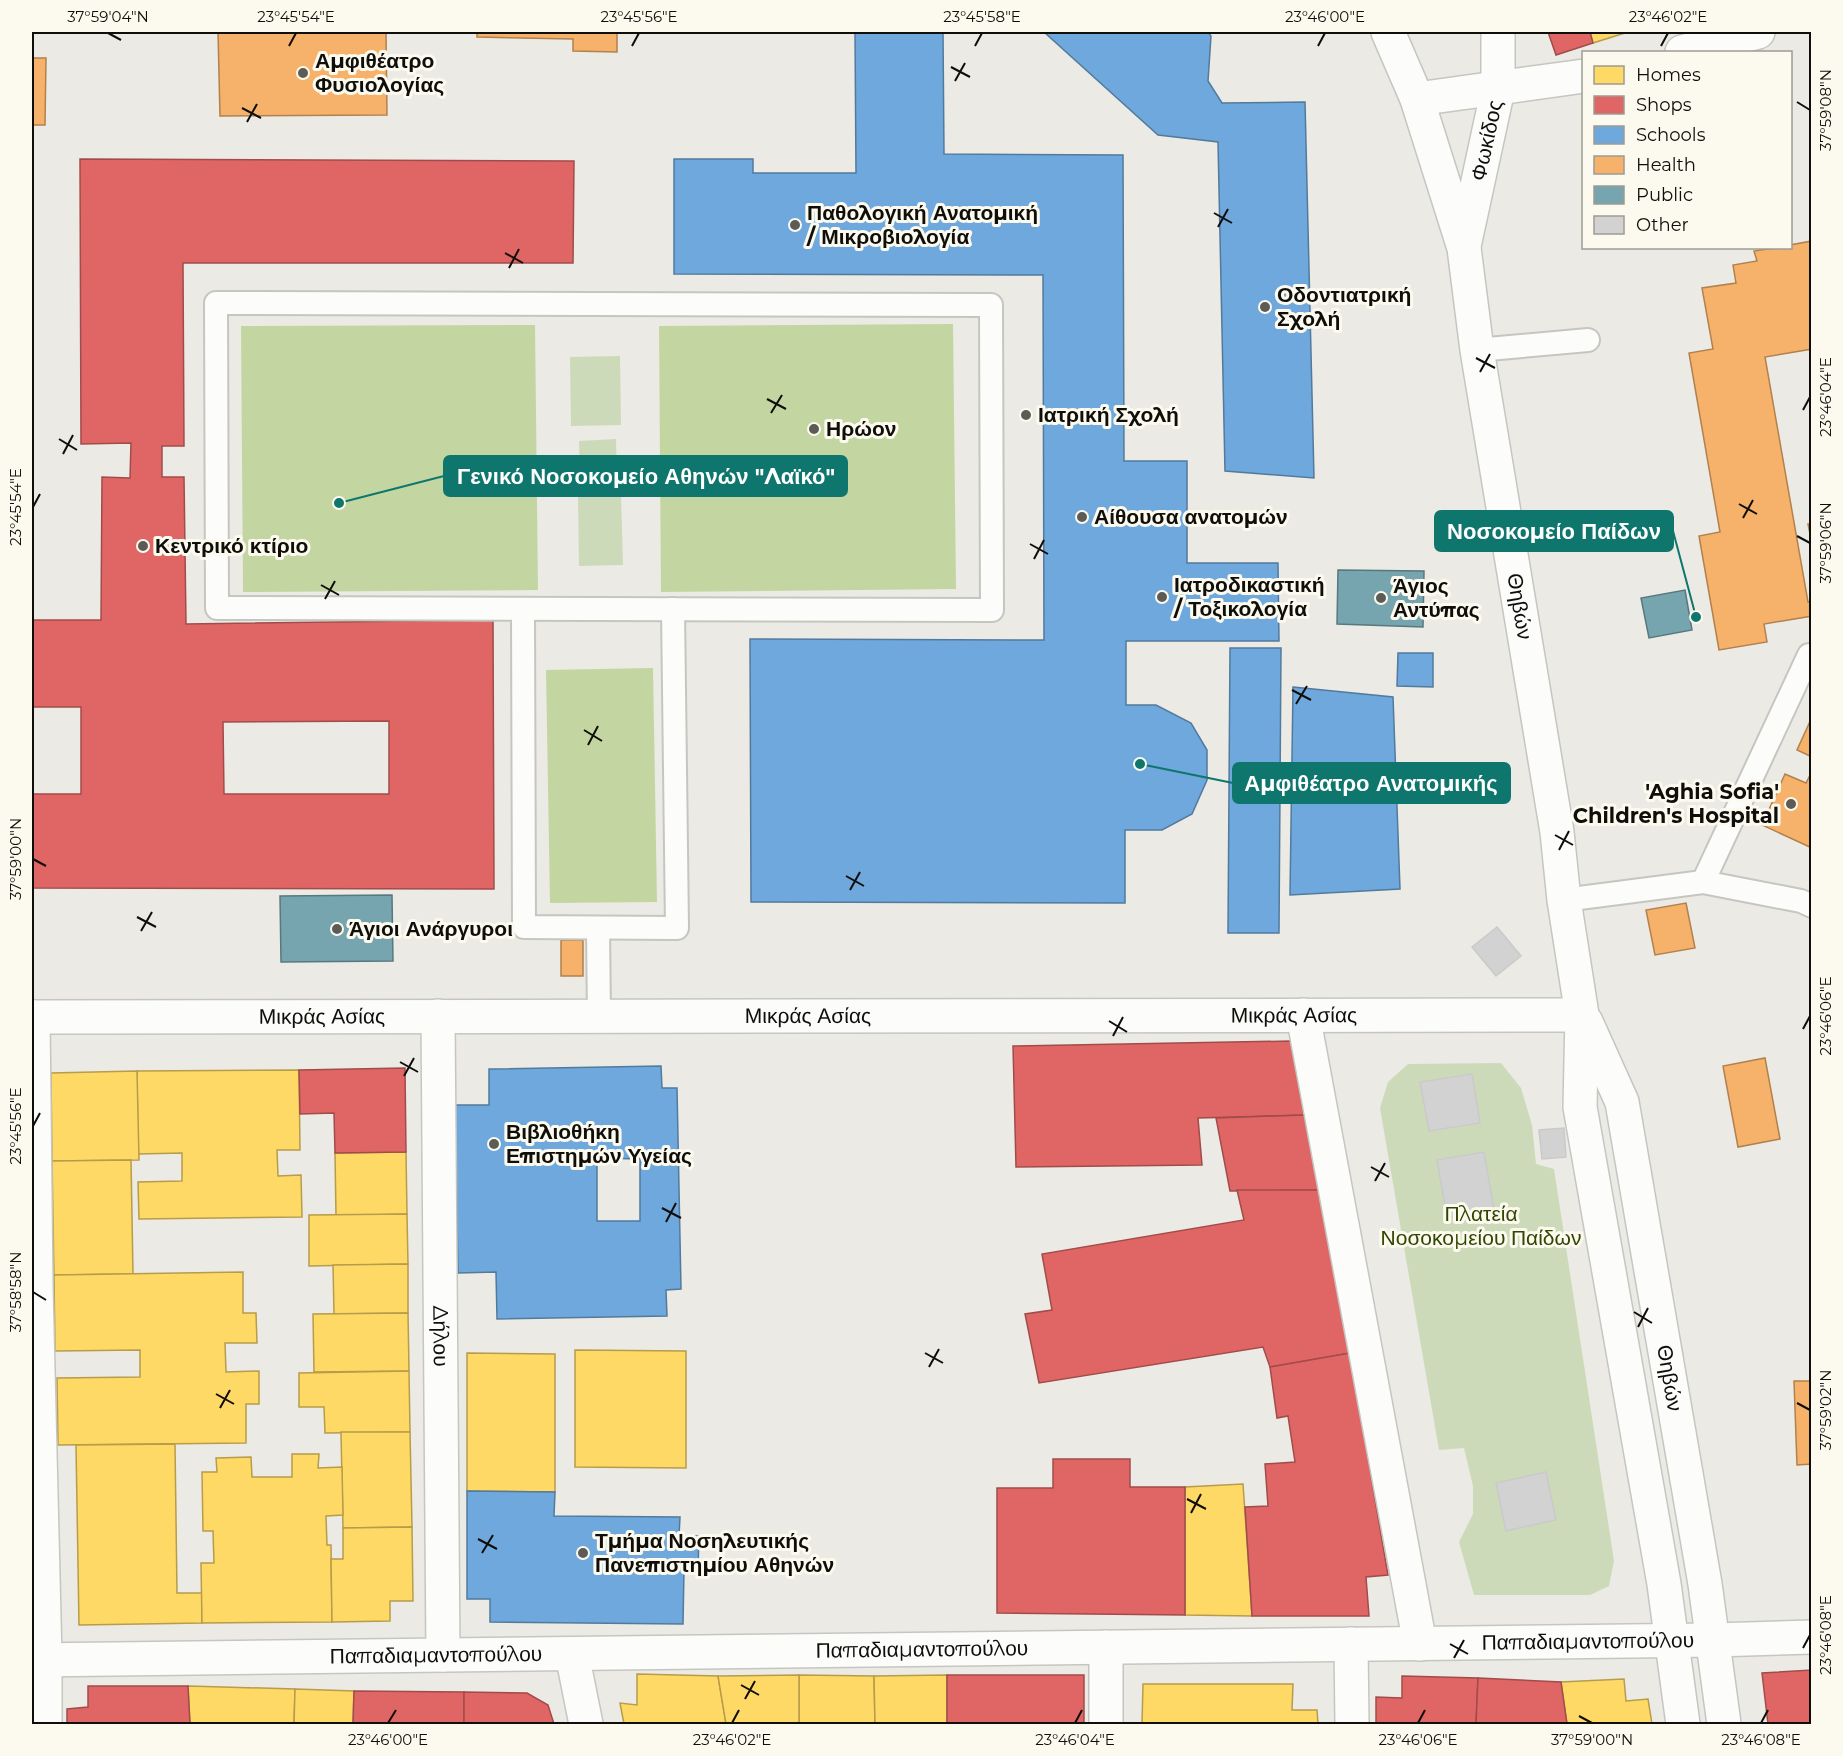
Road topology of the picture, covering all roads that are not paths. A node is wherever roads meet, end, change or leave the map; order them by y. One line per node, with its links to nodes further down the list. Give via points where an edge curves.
1 (1388, 32): 7 (street, Θηβών)
2 (1498, 32): 6 (street, Φωκίδος)
3 (1758, 32): 4 (street)
4 (1686, 51)
5 (1582, 76): 6 (street)
6 (1498, 89): 7 (street); 8 (street, Φωκίδος)
7 (1417, 99): 8 (street, Θηβών)
8 (1464, 248): 10 (street, Θηβών)
9 (1588, 340): 10 (lane)
10 (1477, 350): 15 (street, Θηβών, via 1542,737)
11 (523, 609): 12 (lane); 12 (lane, via 217,608 216,303 991,305 992,610); 17 (lane, via 524,927)
12 (673, 609): 17 (lane, via 677,928)
13 (1809, 655): 14 (lane)
14 (1703, 882): 15 (lane); 16 (lane)
15 (1564, 900): 19 (street, Θηβών)
16 (1812, 906)
17 (598, 928): 21 (lane)
18 (1303, 1015): 19 (street, Μικράς Ασίας); 21 (street, Μικράς Ασίας); 27 (street)
19 (1582, 1015): 24 (street, Θηβών, via 1622,1102); 25 (street, Θηβών, via 1580,1107)
20 (438, 1016): 21 (street, Μικράς Ασίας); 22 (street, Μικράς Ασίας); 30 (street, Δήλου)
21 (599, 1016)
22 (32, 1017): 31 (street)
23 (1812, 1637): 24 (street, Παπαδιαμαντοπούλου)
24 (1714, 1640): 25 (street, Παπαδιαμαντοπούλου); 37 (street, Θηβών)
25 (1672, 1641): 27 (street, Παπαδιαμαντοπούλου); 36 (street, Θηβών)
26 (1351, 1644): 27 (street, Παπαδιαμαντοπούλου); 28 (street, Παπαδιαμαντοπούλου); 35 (street)
27 (1420, 1644)
28 (1106, 1647): 29 (street, Παπαδιαμαντοπούλου); 34 (street)
29 (572, 1654): 30 (street, Παπαδιαμαντοπούλου); 33 (street)
30 (443, 1655): 31 (street, Παπαδιαμαντοπούλου)
31 (38, 1660): 32 (street)
32 (45, 1725)
33 (586, 1725)
34 (1106, 1725)
35 (1352, 1725)
36 (1683, 1725)
37 (1724, 1725)

